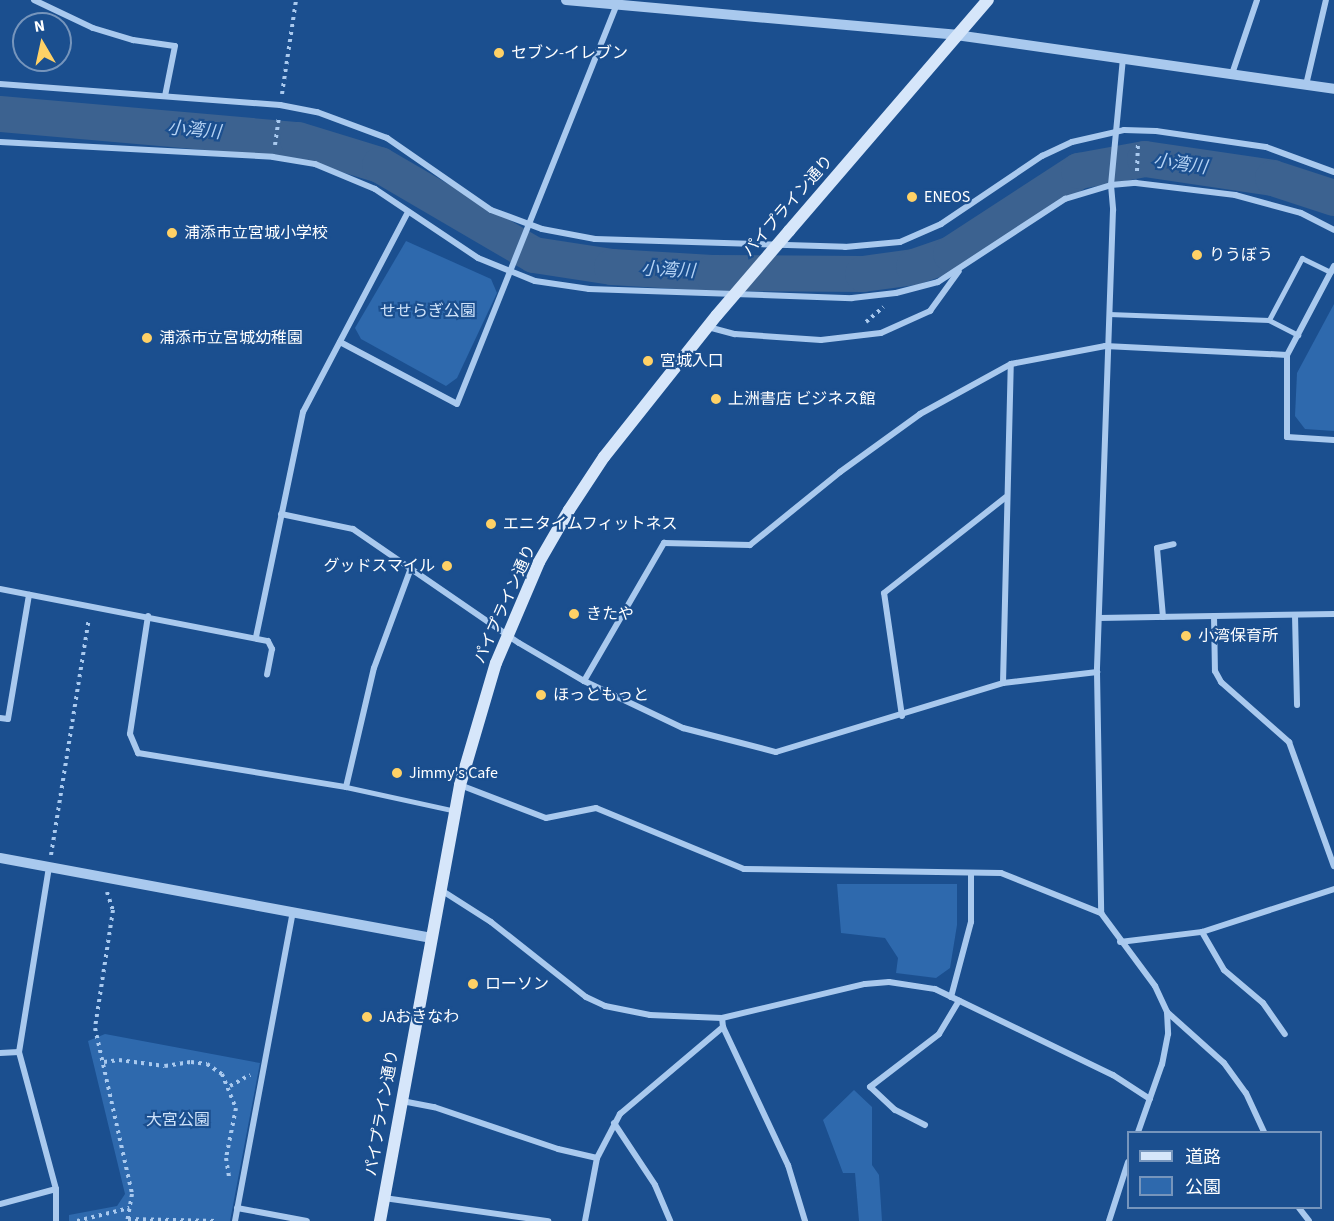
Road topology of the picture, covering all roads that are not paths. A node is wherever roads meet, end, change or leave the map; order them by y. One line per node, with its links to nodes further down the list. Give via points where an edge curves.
1 (34, 0): 13 (street, via 93,28 133,40 175,46)
2 (566, 0): 6 (street)
3 (988, 0): 7 (main road, パイプライン通り)
4 (1257, 0): 9 (street)
5 (1326, 0): 11 (street)
6 (618, 3): 7 (street); 19 (street)
7 (956, 35): 8 (street); 26 (main road, パイプライン通り, bridge)
8 (1123, 58): 9 (street); 14 (street)
9 (1232, 74): 11 (street)
10 (0, 84): 13 (street)
11 (1306, 85): 12 (street)
12 (1334, 89)
13 (165, 96): 19 (street, via 280,105 317,112 387,138 483,205)
14 (1114, 131): 16 (street, via 1138,129 1227,140 1291,153); 17 (street); 19 (street, via 1072,142 1042,156 941,224 900,242 845,247 595,239)
15 (0, 142): 18 (street, via 273,157 315,164 375,189)
16 (1334, 172)
17 (1111, 185): 20 (street, via 1136,183 1235,195 1300,213); 22 (street, via 1065,199); 24 (street)
18 (407, 214): 23 (street, via 478,258); 28 (street)
19 (529, 224): 23 (street)
20 (1334, 230)
21 (1332, 269): 25 (lane, via 1302,258); 27 (street)
22 (960, 270): 23 (street, via 917,288 852,298 588,289); 26 (street, via 930,311 881,333 821,340 735,334)
23 (512, 273): 28 (street, via 458,404)
24 (1107, 314): 25 (lane); 29 (street)
25 (1269, 320): 27 (lane)
26 (707, 327): 45 (main road, パイプライン通り, via 604,457 568,510 539,562)
27 (1298, 335): 30 (street)
28 (340, 342): 34 (street, via 303,412)
29 (1105, 346): 30 (street); 31 (street); 44 (street)
30 (1287, 355): 32 (street, via 1287,437)
31 (1011, 364): 33 (street); 49 (street, via 920,414 750,545 664,543)
32 (1334, 440)
33 (1006, 497): 50 (street); 52 (street, via 884,593)
34 (281, 514): 36 (street, via 353,529); 46 (street)
35 (1174, 544): 43 (street, via 1157,548)
36 (411, 568): 45 (street); 55 (street, via 374,668)
37 (0, 589): 38 (street)
38 (29, 595): 41 (street); 53 (street, via 8,719)
39 (1334, 614): 40 (street)
40 (1294, 615): 42 (street); 51 (street)
41 (148, 616): 46 (street); 55 (street, via 130,734 138,753)
42 (1214, 616): 43 (street); 58 (street, via 1215,671 1221,682 1289,742)
43 (1163, 617): 44 (street)
44 (1099, 618): 47 (street)
45 (507, 634): 49 (street); 54 (main road, パイプライン通り, via 475,724)
46 (256, 637): 48 (street, via 268,641 272,648)
47 (1097, 672): 50 (street); 64 (street)
48 (267, 675)
49 (584, 681): 52 (street, via 683,728 776,752)
50 (1003, 683): 52 (street)
51 (1297, 705)
52 (903, 716)
53 (0, 718)
54 (460, 785): 56 (main road, パイプライン通り); 60 (street, via 546,818 596,808 744,869)
55 (346, 787): 56 (street)
56 (456, 811): 62 (main road, パイプライン通り)
57 (0, 858): 59 (street)
58 (1334, 866)
59 (49, 867): 63 (street); 74 (street)
60 (971, 873): 64 (street, via 1001,873); 68 (street, via 971,922)
61 (1334, 889): 65 (street)
62 (441, 890): 66 (main road, パイプライン通り); 71 (street, via 491,922 586,998 650,1015)
63 (293, 911): 66 (street); 87 (street)
64 (1101, 913): 67 (street)
65 (1202, 932): 67 (street); 73 (street, via 1224,970 1263,1004)
66 (432, 938): 77 (main road, パイプライン通り)
67 (1120, 942): 70 (street, via 1155,986)
68 (951, 997): 69 (street); 71 (street, via 935,989 889,982 865,984)
69 (959, 1001): 76 (street, via 1094,1065); 79 (street, via 939,1034 870,1087 895,1110)
70 (1167, 1012): 76 (street, via 1168,1034); 81 (street, via 1224,1063 1246,1093)
71 (722, 1018): 72 (street)
72 (723, 1027): 78 (street); 96 (street, via 788,1165)
73 (1285, 1034)
74 (19, 1052): 75 (street); 84 (street)
75 (0, 1053)
76 (1150, 1099): 80 (street)
77 (401, 1101): 82 (street, via 434,1107 558,1149); 85 (main road, パイプライン通り)
78 (614, 1123): 82 (street); 89 (street, via 655,1185)
79 (926, 1125)
80 (1138, 1131)
81 (1264, 1131)
82 (597, 1158): 95 (street)
83 (1127, 1165): 97 (street)
84 (56, 1189): 86 (street); 90 (street)
85 (384, 1198): 93 (main road, パイプライン通り); 94 (street)
86 (0, 1204)
87 (237, 1208): 91 (street); 92 (street)
88 (1300, 1209): 98 (street)
89 (668, 1219)
90 (56, 1221)
91 (235, 1221)
92 (307, 1221)
93 (380, 1221)
94 (548, 1221)
95 (585, 1221)
96 (805, 1221)
97 (1108, 1221)
98 (1309, 1221)

